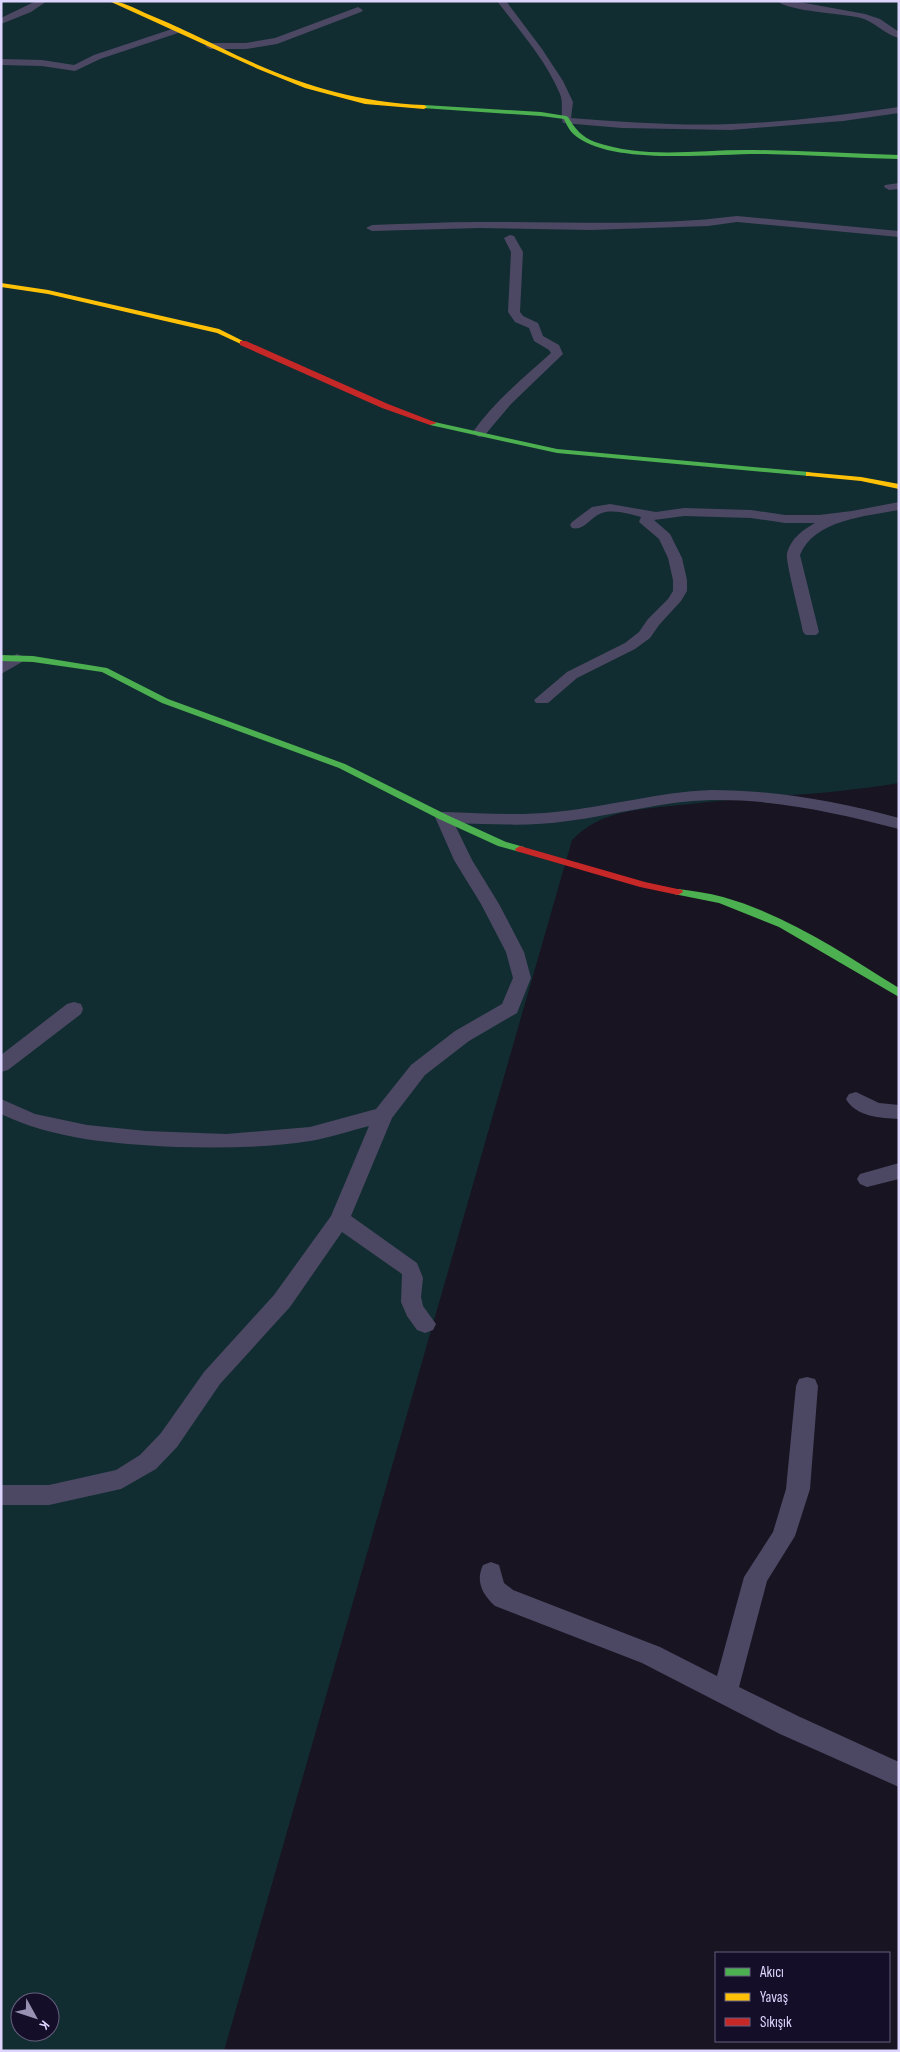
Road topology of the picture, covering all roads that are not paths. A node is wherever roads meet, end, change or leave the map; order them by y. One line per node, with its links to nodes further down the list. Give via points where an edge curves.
1 (43, 1): 6 (street)
2 (112, 1): 7 (street)
3 (501, 1): 12 (street, via 565,91 569,104)
4 (781, 1): 8 (street, via 873,20)
5 (358, 10): 9 (street, via 277,41 246,46)
6 (1, 21)
7 (178, 30): 9 (street); 10 (street, via 97,57 75,68)
8 (897, 36)
9 (210, 46): 12 (street, via 294,82 355,100 541,114)
10 (1, 62)
11 (899, 110): 12 (street, via 731,127)
12 (567, 119): 13 (street, via 570,129 584,140 620,150)
13 (899, 157)
14 (372, 228): 15 (street, via 479,225 591,227 737,219)
15 (899, 234)
16 (510, 238): 18 (street, via 517,252 514,312 519,319 534,326 538,338 555,348 558,354 505,401)
17 (1, 285): 18 (street, via 48,292 219,331 385,406)
18 (479, 434): 19 (street, via 557,451 861,478)
19 (899, 487)
20 (899, 506): 21 (street)
21 (872, 511): 23 (street); 24 (street)
22 (653, 515): 23 (street, via 716,512 785,519); 25 (street, via 604,508 596,510); 30 (street, via 646,522 665,537 680,580 680,591 674,601 652,622 645,635 572,675)
23 (851, 515): 26 (street, via 822,526 798,540 794,547 793,555)
24 (899, 519)
25 (577, 525)
26 (811, 632)
27 (1, 658): 28 (street)
28 (17, 658): 29 (street); 31 (street, via 104,670 164,701 342,766)
29 (1, 668)
30 (542, 700)
31 (443, 817): 32 (street, via 566,816 645,802 711,795 779,798 852,811); 33 (street, via 502,844 570,865 730,903 783,924); 39 (street, via 463,860 515,952 522,978 510,1008 462,1036 418,1070)
32 (899, 824)
33 (899, 993)
34 (74, 1009): 35 (street)
35 (1, 1065)
36 (856, 1099): 38 (street, via 875,1110)
37 (1, 1106): 39 (street, via 31,1120 87,1132 226,1141 310,1134)
38 (899, 1112)
39 (384, 1115): 42 (street)
40 (899, 1170): 41 (street)
41 (867, 1179)
42 (340, 1219): 43 (street, via 410,1269 414,1275 411,1304); 45 (street, via 282,1301 212,1378 169,1440 148,1462 121,1480 50,1495)
43 (426, 1324)
44 (808, 1386): 47 (street, via 798,1489 783,1536 756,1577)
45 (1, 1496)
46 (490, 1573): 47 (street, via 492,1588 504,1598 651,1655)
47 (725, 1692): 48 (street)
48 (899, 1775)

